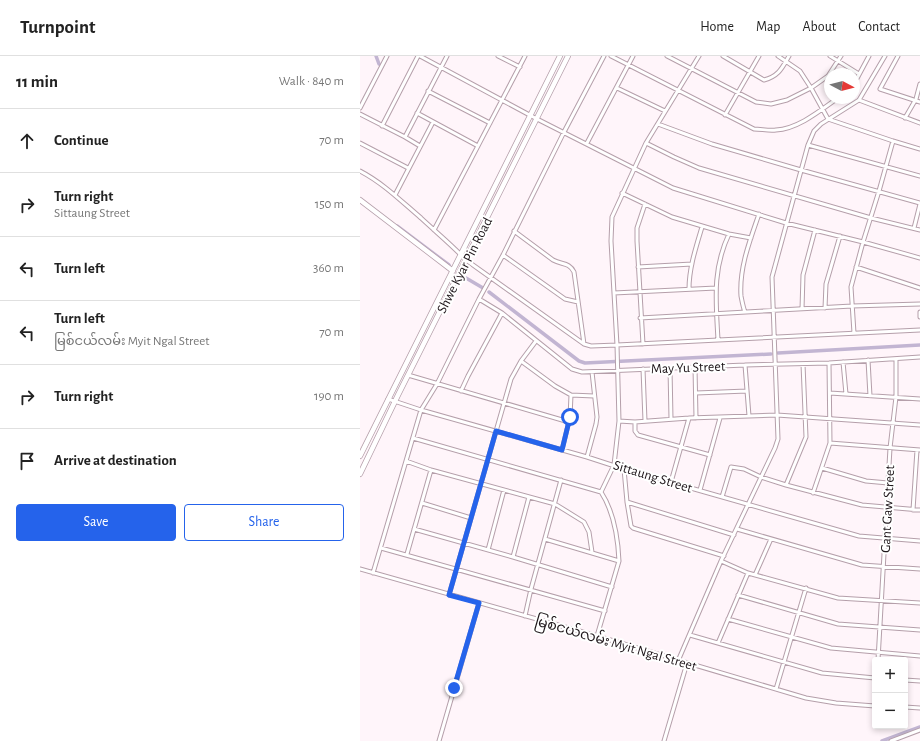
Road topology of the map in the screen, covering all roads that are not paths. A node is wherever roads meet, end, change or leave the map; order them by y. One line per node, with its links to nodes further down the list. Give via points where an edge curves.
1 (387, 56): 44 (street)
2 (419, 56): 25 (street); 58 (street)
3 (447, 56): 25 (street)
4 (498, 56): 26 (street)
5 (525, 56): 26 (street)
6 (560, 56): 49 (street, Shwe Kyar Pin Road)
7 (568, 56): 52 (street, Shwe Kyar Pin Road)
8 (604, 56): 59 (street)
9 (611, 56): 24 (street)
10 (633, 56): 24 (street)
11 (667, 56): 28 (street)
12 (699, 56): 28 (street)
13 (723, 56): 29 (street)
14 (759, 56): 29 (street)
15 (778, 56): 23 (street)
16 (789, 56): 23 (street)
17 (830, 56): 22 (street)
18 (841, 56): 22 (street)
19 (869, 56): 30 (street)
20 (885, 56): 37 (street)
21 (898, 56): 38 (street, via 880,89)
22 (838, 60): 27 (street); 33 (street, via 828,76)
23 (786, 61): 29 (street, via 773,78 764,80); 33 (street, via 800,71)
24 (628, 65): 32 (street); 35 (street)
25 (441, 67): 34 (street); 39 (street)
26 (520, 67): 39 (street)
27 (850, 68)
28 (692, 69): 35 (street); 36 (street)
29 (750, 71): 36 (street)
30 (860, 72)
31 (920, 84): 38 (street)
32 (617, 88): 46 (street); 63 (street)
33 (811, 88): 36 (street, via 787,100 771,104 756,102); 45 (street)
34 (428, 91): 47 (street); 55 (street)
35 (678, 91): 46 (street); 50 (street)
36 (738, 93): 50 (street)
37 (860, 98)
38 (916, 99): 41 (street); 51 (street)
39 (503, 100): 49 (street); 55 (street)
40 (860, 100): 51 (street)
41 (920, 102)
42 (830, 104): 45 (street)
43 (854, 104): 53 (street)
44 (360, 108)
45 (823, 109): 50 (street, via 793,127 776,130 754,129); 53 (street)
46 (665, 111): 57 (street)
47 (417, 113): 54 (street); 60 (street)
48 (360, 114): 58 (street)
49 (530, 115): 52 (street); 96 (street, Shwe Kyar Pin Road)
50 (725, 115)
51 (905, 118): 56 (street)
52 (537, 119): 59 (street); 98 (street, Shwe Kyar Pin Road)
53 (828, 119): 61 (street); 65 (street, via 814,132)
54 (433, 122): 66 (street); 67 (street)
55 (490, 123): 67 (street)
56 (920, 123)
57 (658, 124): 64 (street); 72 (street, via 712,144)
58 (382, 126): 60 (street)
59 (564, 132): 63 (street); 90 (street)
60 (405, 137): 66 (street)
61 (893, 141): 68 (street); 69 (street)
62 (360, 143): 70 (street)
63 (587, 143): 71 (street)
64 (646, 143): 71 (street); 78 (street, via 691,165)
65 (808, 145): 69 (street); 72 (street)
66 (420, 146): 70 (street)
67 (478, 146): 87 (street)
68 (920, 149)
69 (886, 167): 74 (street); 75 (street)
70 (408, 168): 77 (street)
71 (634, 169): 76 (street); 82 (street, via 677,189)
72 (801, 170): 75 (street); 78 (street)
73 (360, 171): 77 (street)
74 (920, 176)
75 (879, 192): 81 (street); 83 (street)
76 (622, 193): 80 (street); 108 (street, via 612,217)
77 (395, 195): 87 (street)
78 (794, 195): 83 (street); 84 (street)
79 (360, 200): 102 (street)
80 (645, 204): 85 (street); 100 (street, via 637,228)
81 (920, 204): 86 (street)
82 (759, 214): 84 (street); 93 (street)
83 (871, 218): 86 (street); 94 (street)
84 (786, 223): 88 (street); 115 (street, via 772,278)
85 (702, 227): 91 (street); 99 (street)
86 (914, 228): 89 (street)
87 (434, 230): 96 (street)
88 (815, 230): 92 (street); 114 (street, via 803,275)
89 (920, 230)
90 (514, 231): 95 (street); 110 (street, via 553,260 572,267)
91 (729, 234): 93 (street); 104 (street, via 718,263)
92 (840, 236): 94 (street); 113 (street, via 826,284)
93 (751, 238): 116 (street, via 742,274 741,296)
94 (863, 242): 97 (street); 101 (street)
95 (503, 255): 103 (street); 110 (street, via 565,299)
96 (461, 256): 98 (street); 102 (street, Shwe Kyar Pin Road)
97 (920, 258)
98 (466, 260): 103 (street); 144 (street, Shwe Kyar Pin Road)
99 (692, 264): 100 (street); 106 (street)
100 (638, 266): 107 (street)
101 (856, 267): 105 (street); 112 (street, via 851,286)
102 (453, 271): 156 (street, Shwe Kyar Pin Road)
103 (490, 277): 109 (street); 127 (street)
104 (716, 288): 106 (street); 119 (street)
105 (920, 288)
106 (689, 289): 107 (street)
107 (640, 292): 108 (street); 121 (street)
108 (614, 293): 129 (street)
109 (479, 299): 118 (street, May Yu Street); 145 (street)
110 (578, 302): 127 (street)
111 (920, 304): 112 (street)
112 (852, 306): 113 (street); 123 (street)
113 (825, 308): 114 (street)
114 (802, 309): 115 (street)
115 (772, 310): 116 (street); 124 (street)
116 (745, 312): 119 (street)
117 (920, 312): 120 (street)
118 (502, 313): 125 (street, May Yu Street); 146 (street)
119 (717, 314): 121 (street); 126 (street)
120 (920, 317)
121 (640, 318): 128 (street)
122 (920, 330): 123 (street)
123 (854, 333): 124 (street)
124 (773, 337): 126 (street); 136 (street)
125 (536, 340): 133 (street); 143 (street, May Yu Street, via 572,369)
126 (718, 340): 128 (street)
127 (584, 344): 129 (street)
128 (643, 344): 129 (street)
129 (617, 345): 142 (street)
130 (920, 357): 131 (street, May Yu Street)
131 (896, 359): 132 (street, May Yu Street); 154 (street, Gant Gaw Street)
132 (868, 360): 134 (street, May Yu Street); 153 (street)
133 (521, 361): 151 (street); 158 (street, via 511,379)
134 (843, 362): 135 (street, May Yu Street); 150 (street)
135 (829, 363): 137 (street, May Yu Street); 149 (street)
136 (774, 364): 137 (street, May Yu Street); 138 (street, May Yu Street); 160 (street)
137 (803, 364): 162 (street)
138 (745, 365): 139 (street, May Yu Street); 147 (street)
139 (695, 367): 140 (street, May Yu Street); 148 (street)
140 (670, 368): 141 (street, May Yu Street); 166 (street)
141 (643, 369): 142 (street, May Yu Street); 169 (street)
142 (618, 371): 143 (street, May Yu Street); 168 (street)
143 (592, 372): 152 (street)
144 (408, 375): 145 (street); 157 (street, Shwe Kyar Pin Road)
145 (437, 384): 146 (street); 159 (street)
146 (461, 391): 158 (street)
147 (747, 391): 148 (street); 161 (street)
148 (696, 393): 164 (street)
149 (830, 393): 150 (street); 167 (street)
150 (846, 394): 153 (street)
151 (571, 395): 152 (street); 170 (street)
152 (594, 396): 183 (street, via 597,417)
153 (870, 396): 154 (street)
154 (896, 397): 155 (street); 172 (street, Gant Gaw Street)
155 (920, 398)
156 (388, 399): 157 (street, Sittaung Street); 182 (street, Shwe Kyar Pin Road)
157 (395, 402): 159 (street, Sittaung Street); 190 (street, Shwe Kyar Pin Road)
158 (503, 403): 170 (street); 174 (street)
159 (421, 410): 174 (street, Sittaung Street); 175 (street)
160 (777, 415): 161 (street); 162 (street); 191 (street, via 778,438)
161 (749, 416): 165 (street)
162 (805, 416): 167 (street); 196 (street, via 806,437)
163 (689, 418): 164 (street); 166 (street); 177 (street)
164 (696, 418): 165 (street)
165 (720, 418): 181 (street)
166 (671, 419): 169 (street)
167 (830, 419): 172 (street); 176 (street)
168 (619, 421): 171 (street); 186 (street)
169 (645, 421): 171 (street)
170 (569, 422): 179 (street)
171 (635, 422): 177 (street, via 635,432 638,435)
172 (893, 424): 173 (street); 178 (street, Gant Gaw Street)
173 (920, 425)
174 (496, 431): 179 (street, Sittaung Street); 184 (street)
175 (413, 438): 184 (street); 185 (street)
176 (830, 443): 178 (street); 187 (street)
177 (681, 447): 181 (street); 193 (street)
178 (890, 448): 180 (street); 194 (street, Gant Gaw Street)
179 (562, 450): 183 (street, Sittaung Street)
180 (918, 450): 208 (street)
181 (710, 455): 198 (street)
182 (360, 456)
183 (587, 457): 186 (street, Sittaung Street)
184 (488, 459): 192 (street); 195 (street)
185 (406, 461): 189 (street); 219 (street)
186 (614, 465): 188 (street, Sittaung Street); 199 (street)
187 (822, 468): 194 (street, via 866,481); 200 (street)
188 (624, 469): 193 (street, Sittaung Street); 203 (street)
189 (431, 470): 195 (street); 204 (street)
190 (360, 474)
191 (761, 477): 196 (street); 202 (street, via 744,469 731,467); 206 (street)
192 (561, 480): 199 (street); 205 (street)
193 (671, 482): 198 (street, Sittaung Street)
194 (888, 483): 207 (street, Gant Gaw Street)
195 (480, 484): 197 (street); 210 (street)
196 (786, 485): 200 (street)
197 (504, 490): 201 (street); 220 (street)
198 (700, 490): 202 (street, Sittaung Street)
199 (601, 492): 225 (street, via 608,501 612,515)
200 (813, 492): 207 (street, via 862,505)
201 (529, 497): 205 (street); 224 (street)
202 (722, 497): 206 (street, Sittaung Street)
203 (627, 502): 213 (street); 223 (street, via 631,526 635,529)
204 (422, 503): 210 (street); 211 (street)
205 (555, 504): 215 (street); 221 (street, via 584,522 589,532)
206 (748, 504): 212 (street); 214 (street, Sittaung Street, via 859,536)
207 (887, 508): 208 (street); 214 (street, Gant Gaw Street)
208 (913, 510): 209 (street)
209 (920, 510)
210 (471, 518): 218 (street)
211 (414, 529): 218 (street); 222 (street)
212 (737, 529): 213 (street); 216 (street)
213 (734, 535): 223 (street)
214 (886, 538): 217 (street, Sittaung Street); 228 (street, Gant Gaw Street)
215 (545, 539): 221 (street); 227 (street)
216 (771, 539): 228 (street, via 862,565); 234 (street)
217 (920, 541)
218 (463, 543): 220 (street); 229 (street)
219 (381, 548): 222 (street); 232 (street)
220 (488, 550): 224 (street)
221 (592, 552): 225 (street)
222 (407, 554): 229 (street)
223 (724, 556): 226 (street)
224 (513, 557): 227 (street)
225 (619, 561): 235 (street)
226 (721, 561): 233 (street); 249 (street)
227 (538, 564): 235 (street); 237 (street)
228 (884, 567): 231 (street); 240 (street, Gant Gaw Street)
229 (456, 568): 237 (street); 239 (street)
230 (360, 569): 232 (street, မြစ်ငယ်လမ်း Myit Ngal Street)
231 (920, 569)
232 (373, 572): 239 (street, မြစ်ငယ်လမ်း Myit Ngal Street)
233 (748, 573): 234 (street); 238 (street)
234 (755, 574): 236 (street)
235 (612, 587): 243 (street)
236 (806, 588): 240 (street, via 838,598); 244 (street)
237 (531, 589): 243 (street); 245 (street)
238 (738, 594): 244 (street); 246 (street)
239 (449, 595): 241 (street, မြစ်ငယ်လမ်း Myit Ngal Street)
240 (882, 601): 242 (street); 247 (street, Gant Gaw Street)
241 (479, 603): 245 (street, မြစ်ငယ်လမ်း Myit Ngal Street); 267 (street)
242 (920, 603)
243 (605, 610): 250 (street)
244 (798, 612): 247 (street, via 838,624); 251 (street)
245 (525, 616): 250 (street, မြစ်ငယ်လမ်း Myit Ngal Street)
246 (728, 619): 251 (street); 252 (street)
247 (880, 627): 248 (street); 253 (street, Gant Gaw Street)
248 (920, 630)
249 (690, 635): 252 (street); 256 (street)
250 (597, 636): 256 (street, မြစ်ငယ်လမ်း Myit Ngal Street)
251 (792, 638): 253 (street, via 831,648); 258 (street)
252 (718, 643): 258 (street)
253 (879, 653): 254 (street); 255 (street, Gant Gaw Street)
254 (920, 656)
255 (878, 657)
256 (678, 660): 257 (street, မြစ်ငယ်လမ်း Myit Ngal Street)
257 (687, 663): 262 (street, မြစ်ငယ်လမ်း Myit Ngal Street); 268 (street)
258 (784, 663): 259 (street, via 829,675); 262 (street)
259 (872, 678)
260 (908, 680): 261 (street)
261 (920, 681)
262 (776, 689): 263 (street, မြစ်ငယ်လမ်း Myit Ngal Street, via 806,698)
263 (872, 706)
264 (908, 708): 265 (street)
265 (920, 708)
266 (920, 730): 269 (street)
267 (439, 741)
268 (664, 741)
269 (891, 741)

